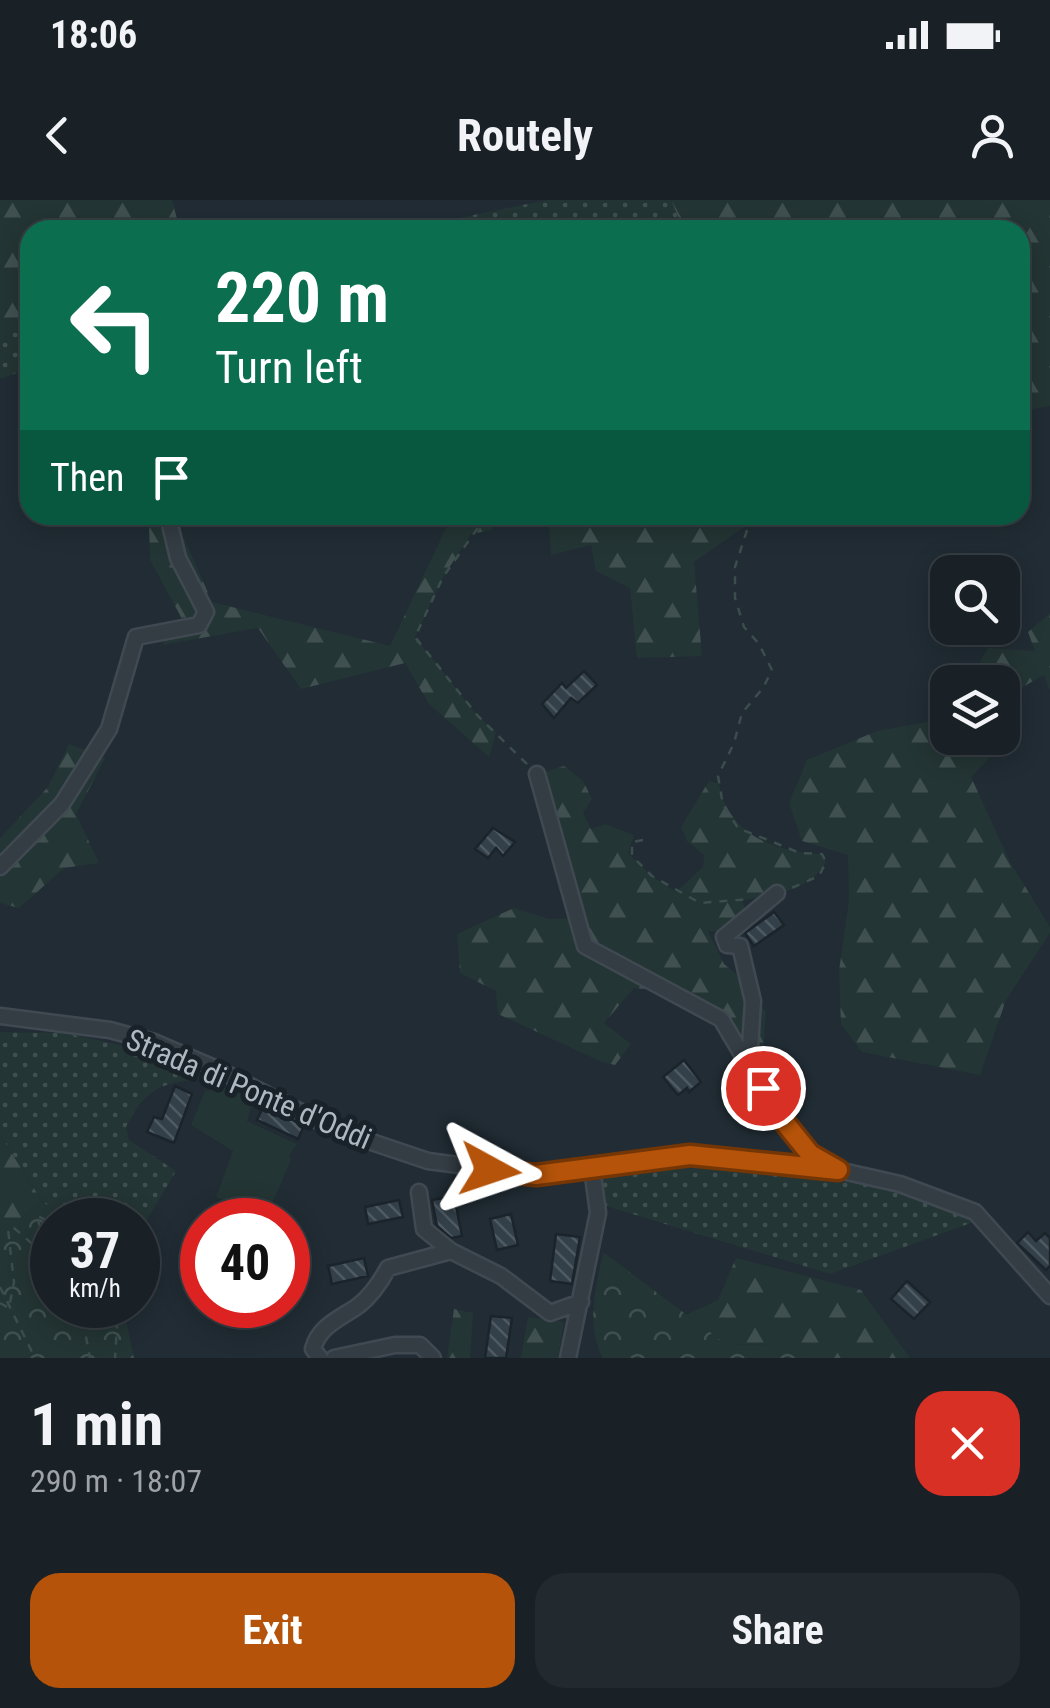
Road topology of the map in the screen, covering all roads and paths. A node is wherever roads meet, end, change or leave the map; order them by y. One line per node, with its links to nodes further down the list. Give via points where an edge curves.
1 (170, 525): 6 (street, via 178,558 206,612 199,625 136,637 109,730 62,804)
2 (480, 525): 4 (path, via 443,577 415,637 478,716)
3 (749, 525): 7 (path, via 735,567 734,598 772,670 742,713 718,776 723,805 738,828 800,853 822,854 826,862 819,876)
4 (537, 774): 9 (street, via 585,946 721,1019)
5 (642, 840): 7 (path, via 632,842 634,858 700,903)
6 (0, 867)
7 (777, 893): 9 (street, via 724,936 727,945 740,946 753,1001)
8 (0, 1016): 10 (street, Strada di Ponte d'Oddi, via 154,1042 336,1130 428,1161 520,1175)
9 (749, 1064): 11 (street, via 810,1154)
10 (592, 1168): 11 (street, Strada di Ponte d'Oddi, via 690,1155); 17 (street, via 598,1213)
11 (838, 1170): 16 (street, Strada di Ponte d'Oddi, via 965,1206)
12 (419, 1192): 14 (street, via 424,1229)
13 (30, 1242): 19 (path, via 8,1230)
14 (451, 1251): 17 (street, via 501,1276 550,1313); 25 (street, via 388,1268 360,1304 316,1338 313,1349)
15 (0, 1287): 19 (path)
16 (1050, 1296)
17 (581, 1302): 28 (street)
18 (0, 1303): 19 (path)
19 (10, 1308): 22 (path)
20 (84, 1328): 23 (path)
21 (117, 1328): 24 (path)
22 (35, 1358)
23 (90, 1358)
24 (115, 1358)
25 (320, 1358)
26 (334, 1358): 27 (street, via 394,1345 420,1345)
27 (433, 1358)
28 (568, 1358)

